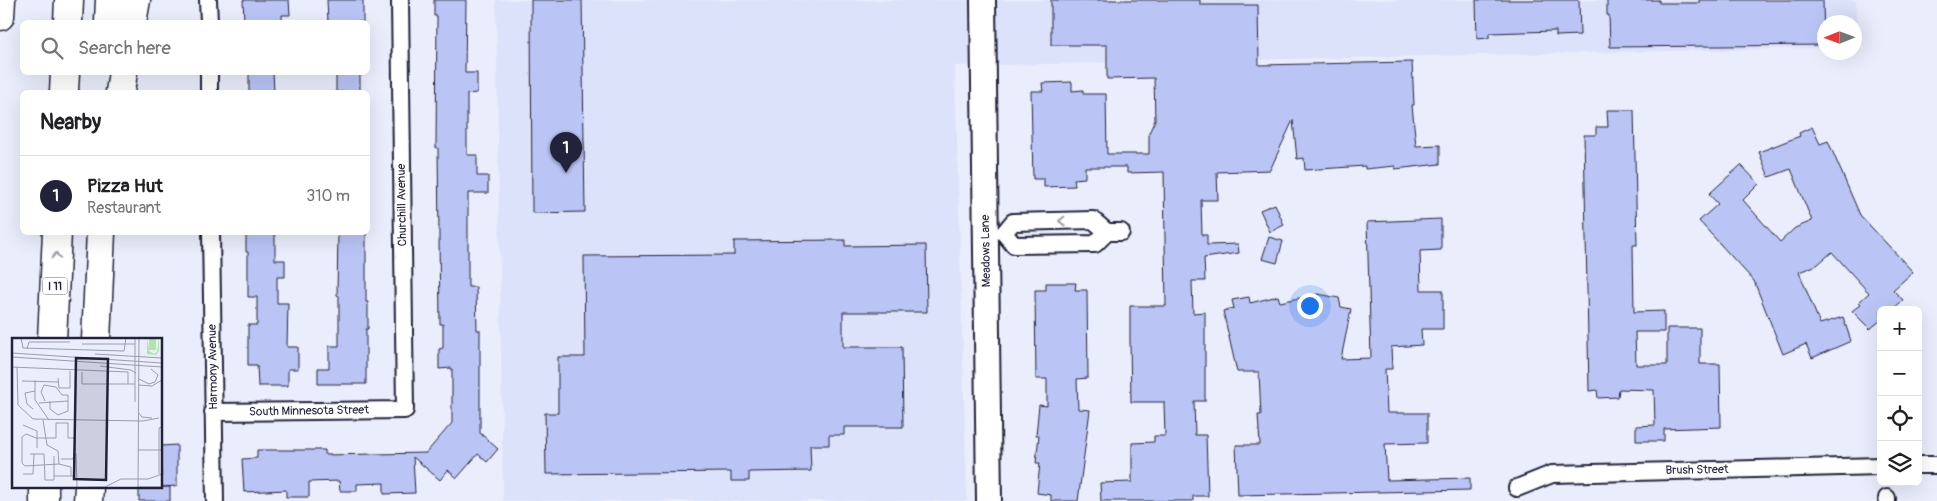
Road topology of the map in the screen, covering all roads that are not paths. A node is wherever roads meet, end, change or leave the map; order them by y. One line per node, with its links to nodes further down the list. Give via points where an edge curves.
1 (1, 0): 8 (highway)
2 (69, 0): 9 (highway)
3 (110, 0): 10 (highway)
4 (136, 0): 11 (highway)
5 (208, 0): 12 (street)
6 (400, 0): 27 (street, Churchill Avenue)
7 (983, 0): 21 (street, Meadows Lane)
8 (0, 16)
9 (68, 20)
10 (109, 20)
11 (132, 20)
12 (208, 20)
13 (66, 75): 17 (highway)
14 (108, 75): 18 (highway)
15 (123, 75): 19 (highway)
16 (209, 75): 20 (street)
17 (64, 90)
18 (107, 90)
19 (120, 90)
20 (209, 90)
21 (995, 234): 21 (street, one-way to 21, via 1014,245 1095,244 1114,232 1093,220 1013,222); 38 (street, Meadows Lane)
22 (57, 235): 25 (highway, I 11, one-way to 22)
23 (101, 235): 26 (highway)
24 (211, 235): 28 (street, Harmony Avenue)
25 (52, 338)
26 (96, 338)
27 (405, 410): 28 (street, South Minnesota Street)
28 (213, 412): 37 (street, Harmony Avenue)
29 (1937, 464): 30 (street)
30 (1922, 465)
31 (1877, 466): 34 (street, Brush Street, via 1552,474)
32 (44, 488): 35 (highway)
33 (88, 488): 36 (highway)
34 (1517, 488)
35 (44, 501)
36 (88, 501)
37 (215, 501)
38 (989, 501)

